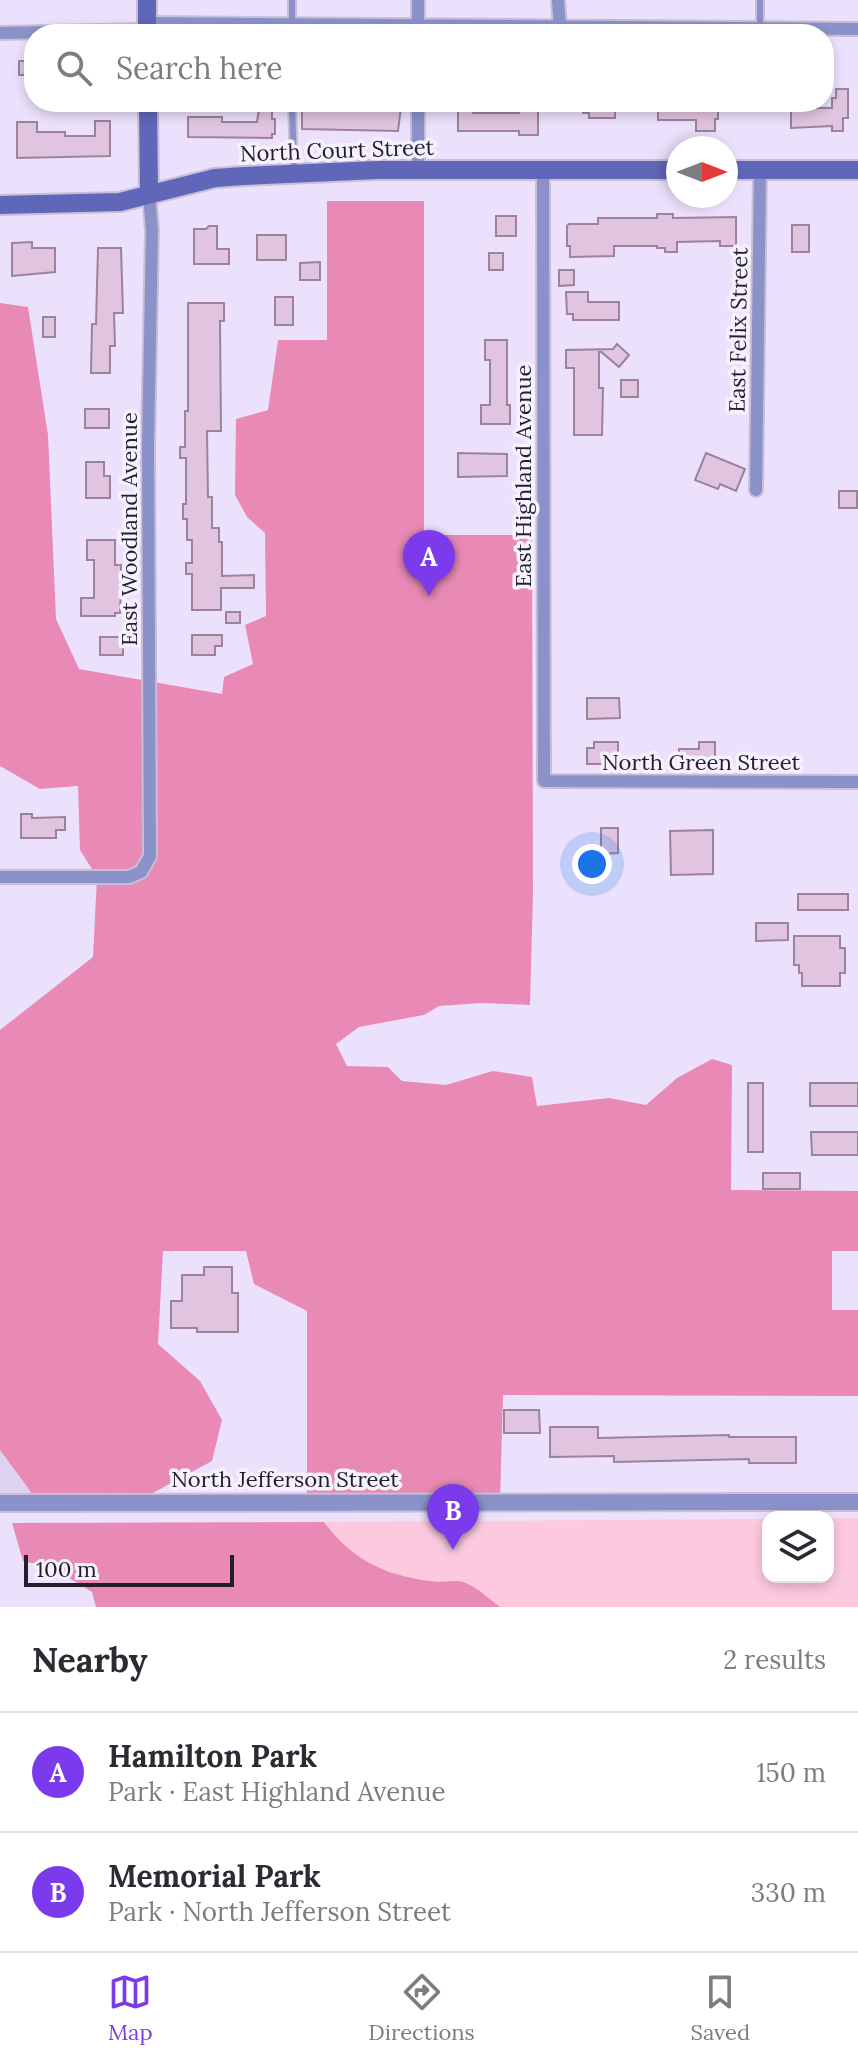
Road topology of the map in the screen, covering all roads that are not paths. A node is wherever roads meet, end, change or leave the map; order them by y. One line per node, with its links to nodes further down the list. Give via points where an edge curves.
1 (147, 0): 6 (main road)
2 (292, 0): 7 (lane)
3 (418, 0): 8 (street)
4 (558, 0): 9 (street)
5 (760, 0): 10 (lane)
6 (147, 24)
7 (292, 24)
8 (418, 24)
9 (560, 24)
10 (760, 24)
11 (834, 29): 12 (street)
12 (858, 29)
13 (24, 32): 14 (street)
14 (0, 33)
15 (148, 112): 25 (main road)
16 (292, 112): 24 (lane)
17 (418, 112): 18 (street)
18 (418, 170): 19 (main road, North Court Street); 24 (main road, North Court Street)
19 (543, 170): 20 (main road, North Court Street); 28 (street, East Highland Avenue)
20 (666, 170)
21 (738, 170): 22 (main road)
22 (760, 170): 23 (main road); 27 (street, East Felix Street)
23 (858, 170)
24 (294, 174): 25 (main road, North Court Street, via 215,178)
25 (149, 193): 26 (main road, North Court Street, via 100,205); 30 (street, East Woodland Avenue, via 152,846 147,864 129,877)
26 (0, 205)
27 (756, 490)
28 (544, 781): 29 (street, North Green Street)
29 (858, 782)
30 (0, 877)
31 (858, 1502): 32 (street, North Jefferson Street)
32 (0, 1503)

